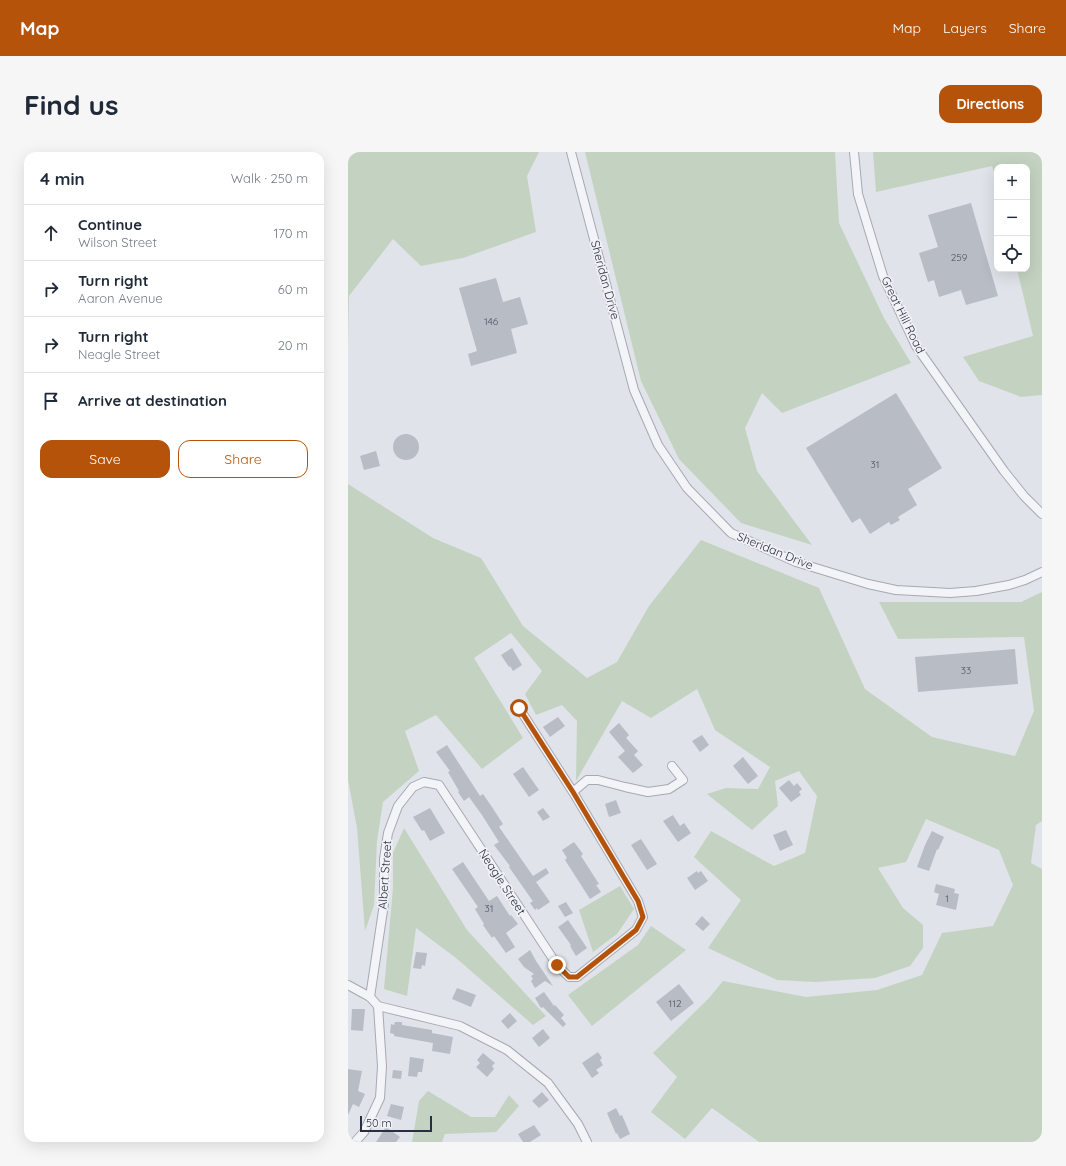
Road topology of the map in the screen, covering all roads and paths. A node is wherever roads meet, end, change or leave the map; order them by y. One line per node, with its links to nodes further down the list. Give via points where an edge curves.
1 (571, 152): 4 (street, Sheridan Drive, via 634,390 658,445 687,488 732,533 796,562 896,590 950,593 976,591 1010,585)
2 (854, 152): 3 (street, Great Hill Road, via 858,194 883,276 916,346 1004,471)
3 (1042, 514)
4 (1042, 572)
5 (519, 708): 8 (street)
6 (672, 766): 8 (street, via 683,780 669,789 648,792 598,780 586,780)
7 (439, 785): 8 (street, Neagle Street, via 557,965 569,977 577,977 636,930 643,917 638,901); 10 (street, Albert Street, via 424,782 413,788 398,806 388,833 384,859 384,904)
8 (573, 792)
9 (348, 985): 10 (street)
10 (370, 997): 11 (street)
11 (378, 1006): 12 (street, via 382,1066 380,1098 364,1132); 13 (street, via 460,1026 507,1050 548,1083 578,1124)
12 (354, 1142)
13 (587, 1142)

